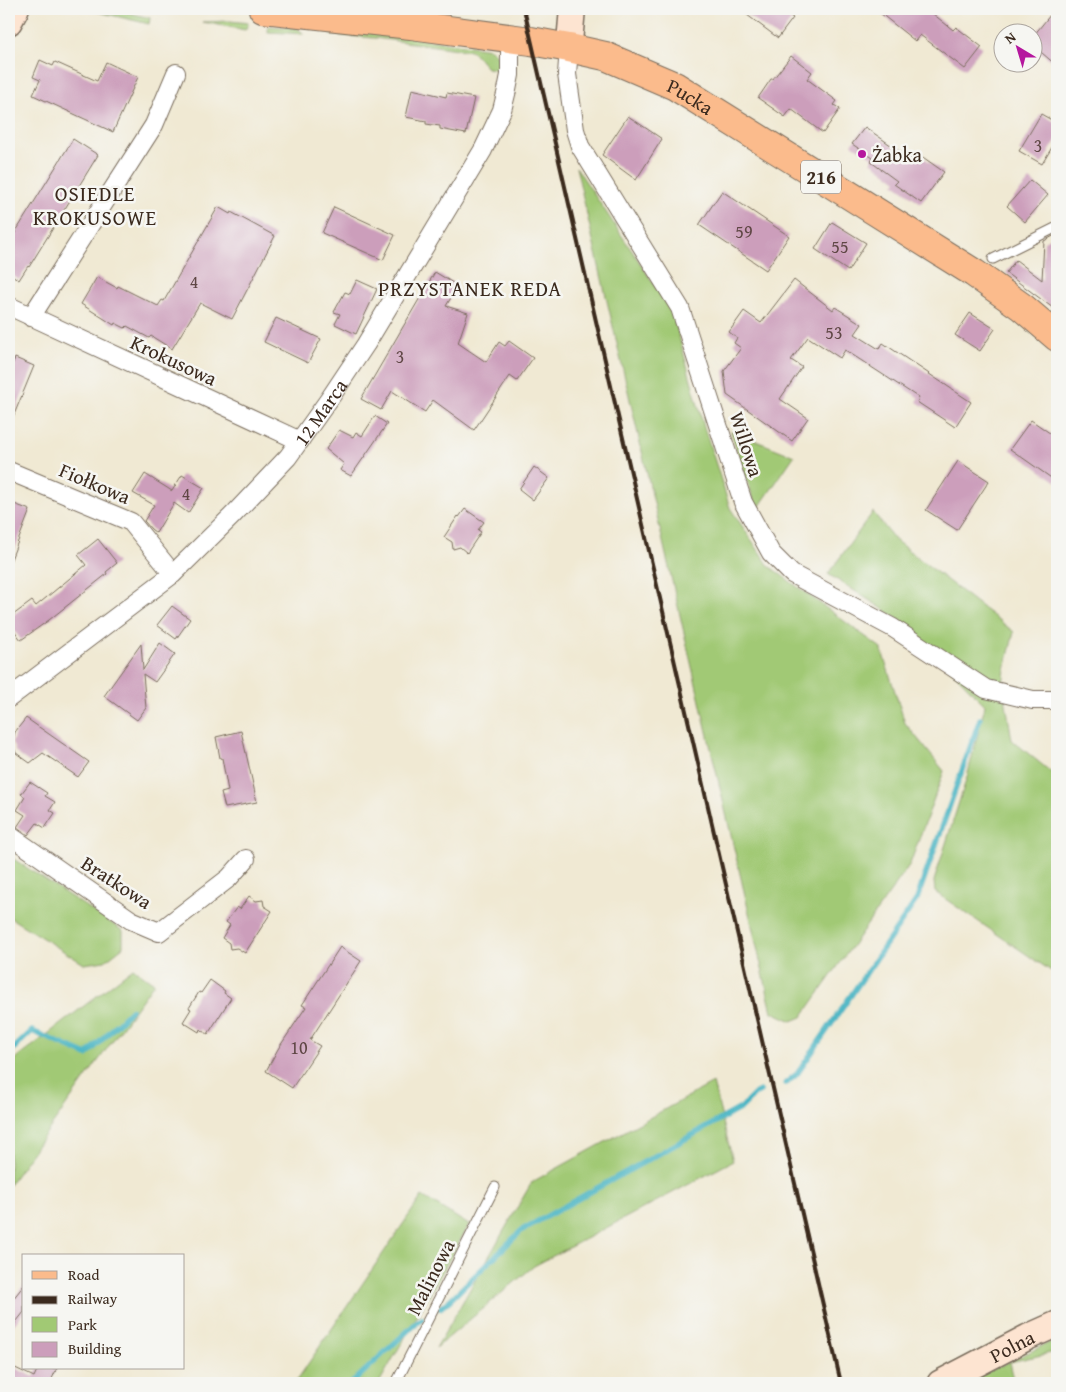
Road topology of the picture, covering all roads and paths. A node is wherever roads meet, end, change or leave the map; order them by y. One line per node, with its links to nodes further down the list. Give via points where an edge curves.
1 (16, 9): 5 (street)
2 (262, 9): 4 (main road, Pucka / 216)
3 (571, 9): 7 (street)
4 (314, 12): 6 (main road, Pucka / 216, via 411,21)
5 (9, 22)
6 (510, 39): 7 (main road, Pucka / 216); 14 (street, 12 Marca, via 510,75 506,96 483,150 366,344)
7 (569, 48): 13 (main road, Pucka / 216, via 605,56 675,86 974,272); 18 (street, Willowa, via 566,74 580,146 680,308 743,502 771,553 792,574 893,628 986,689 1033,700)
8 (176, 73): 12 (street, via 154,125)
9 (1057, 227): 10 (lane)
10 (993, 260)
11 (9, 306): 12 (street, Krokusowa)
12 (31, 317): 14 (street, Krokusowa)
13 (1057, 337)
14 (300, 441): 16 (street, 12 Marca, via 232,516)
15 (9, 470): 16 (street, Fiołkowa, via 131,522)
16 (172, 574): 17 (street, 12 Marca)
17 (9, 698)
18 (1057, 700)
19 (9, 835): 20 (street, Bratkowa, via 131,920 159,932 229,878)
20 (246, 859)
21 (495, 1187): 23 (lane, Malinowa)
22 (1057, 1324): 24 (street, Polna)
23 (396, 1383)
24 (940, 1383)

